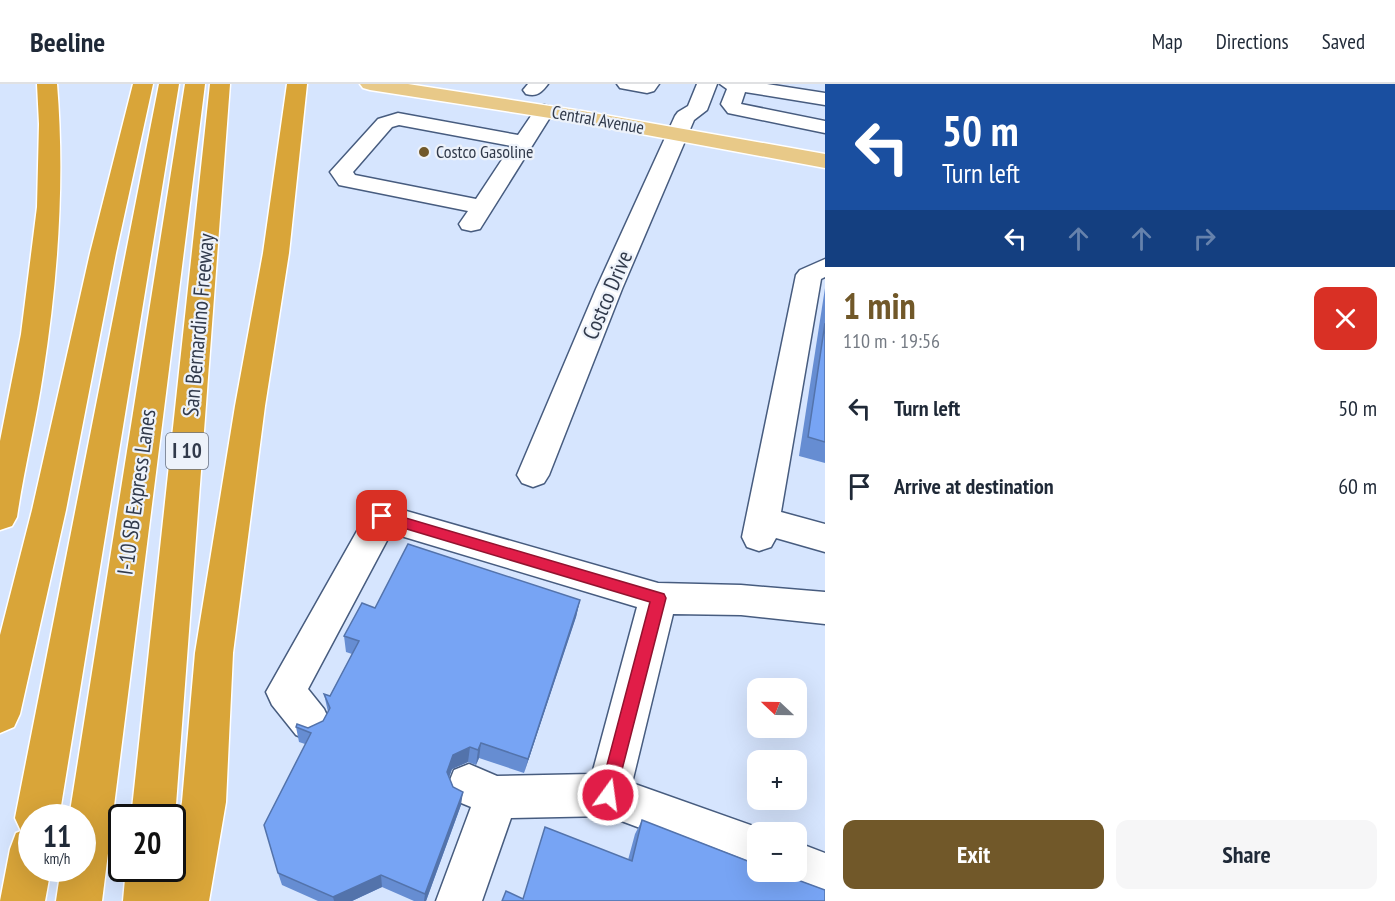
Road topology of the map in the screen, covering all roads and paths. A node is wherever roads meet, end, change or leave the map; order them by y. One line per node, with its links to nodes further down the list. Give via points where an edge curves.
1 (47, 84): 26 (highway, via 51,153 40,288 22,414)
2 (143, 84): 30 (highway)
3 (169, 84): 33 (highway, I-10 SB Express Lanes)
4 (195, 84): 41 (highway, I-10 SB Express Lanes)
5 (220, 84): 34 (highway, San Bernardino Freeway / I 10)
6 (297, 84): 43 (highway, via 276,254 226,564 214,653 204,802)
7 (370, 84): 18 (main road, Central Avenue)
8 (627, 84): 9 (lane)
9 (649, 84)
10 (707, 84): 19 (lane, Costco Drive, via 697,110)
11 (820, 84): 13 (lane)
12 (734, 85): 17 (lane); 20 (lane, via 731,104 735,109)
13 (825, 85)
14 (512, 86): 15 (main road, Central Avenue)
15 (536, 87): 19 (main road, Central Avenue)
16 (681, 93): 19 (lane, via 675,106)
17 (825, 99)
18 (544, 111): 19 (main road, Central Avenue); 22 (lane)
19 (682, 125): 21 (main road, Central Avenue); 23 (main road, Central Avenue); 25 (lane, Costco Drive, via 606,295)
20 (825, 127)
21 (825, 141)
22 (525, 142): 22 (lane, via 476,215 347,180 341,172 385,123 398,119)
23 (825, 161)
24 (825, 267): 27 (lane, via 809,275 761,529)
25 (533, 475)
26 (0, 517)
27 (825, 538)
28 (658, 598): 29 (lane); 31 (lane, via 382,516 286,692); 32 (lane)
29 (825, 608)
30 (0, 714)
31 (310, 722)
32 (608, 795): 35 (lane); 44 (lane, via 483,791)
33 (40, 804)
34 (154, 804)
35 (747, 846)
36 (807, 869): 37 (lane)
37 (825, 876)
38 (26, 882): 40 (highway)
39 (148, 882): 42 (highway)
40 (22, 901)
41 (80, 901)
42 (146, 901)
43 (186, 901)
44 (459, 901)

